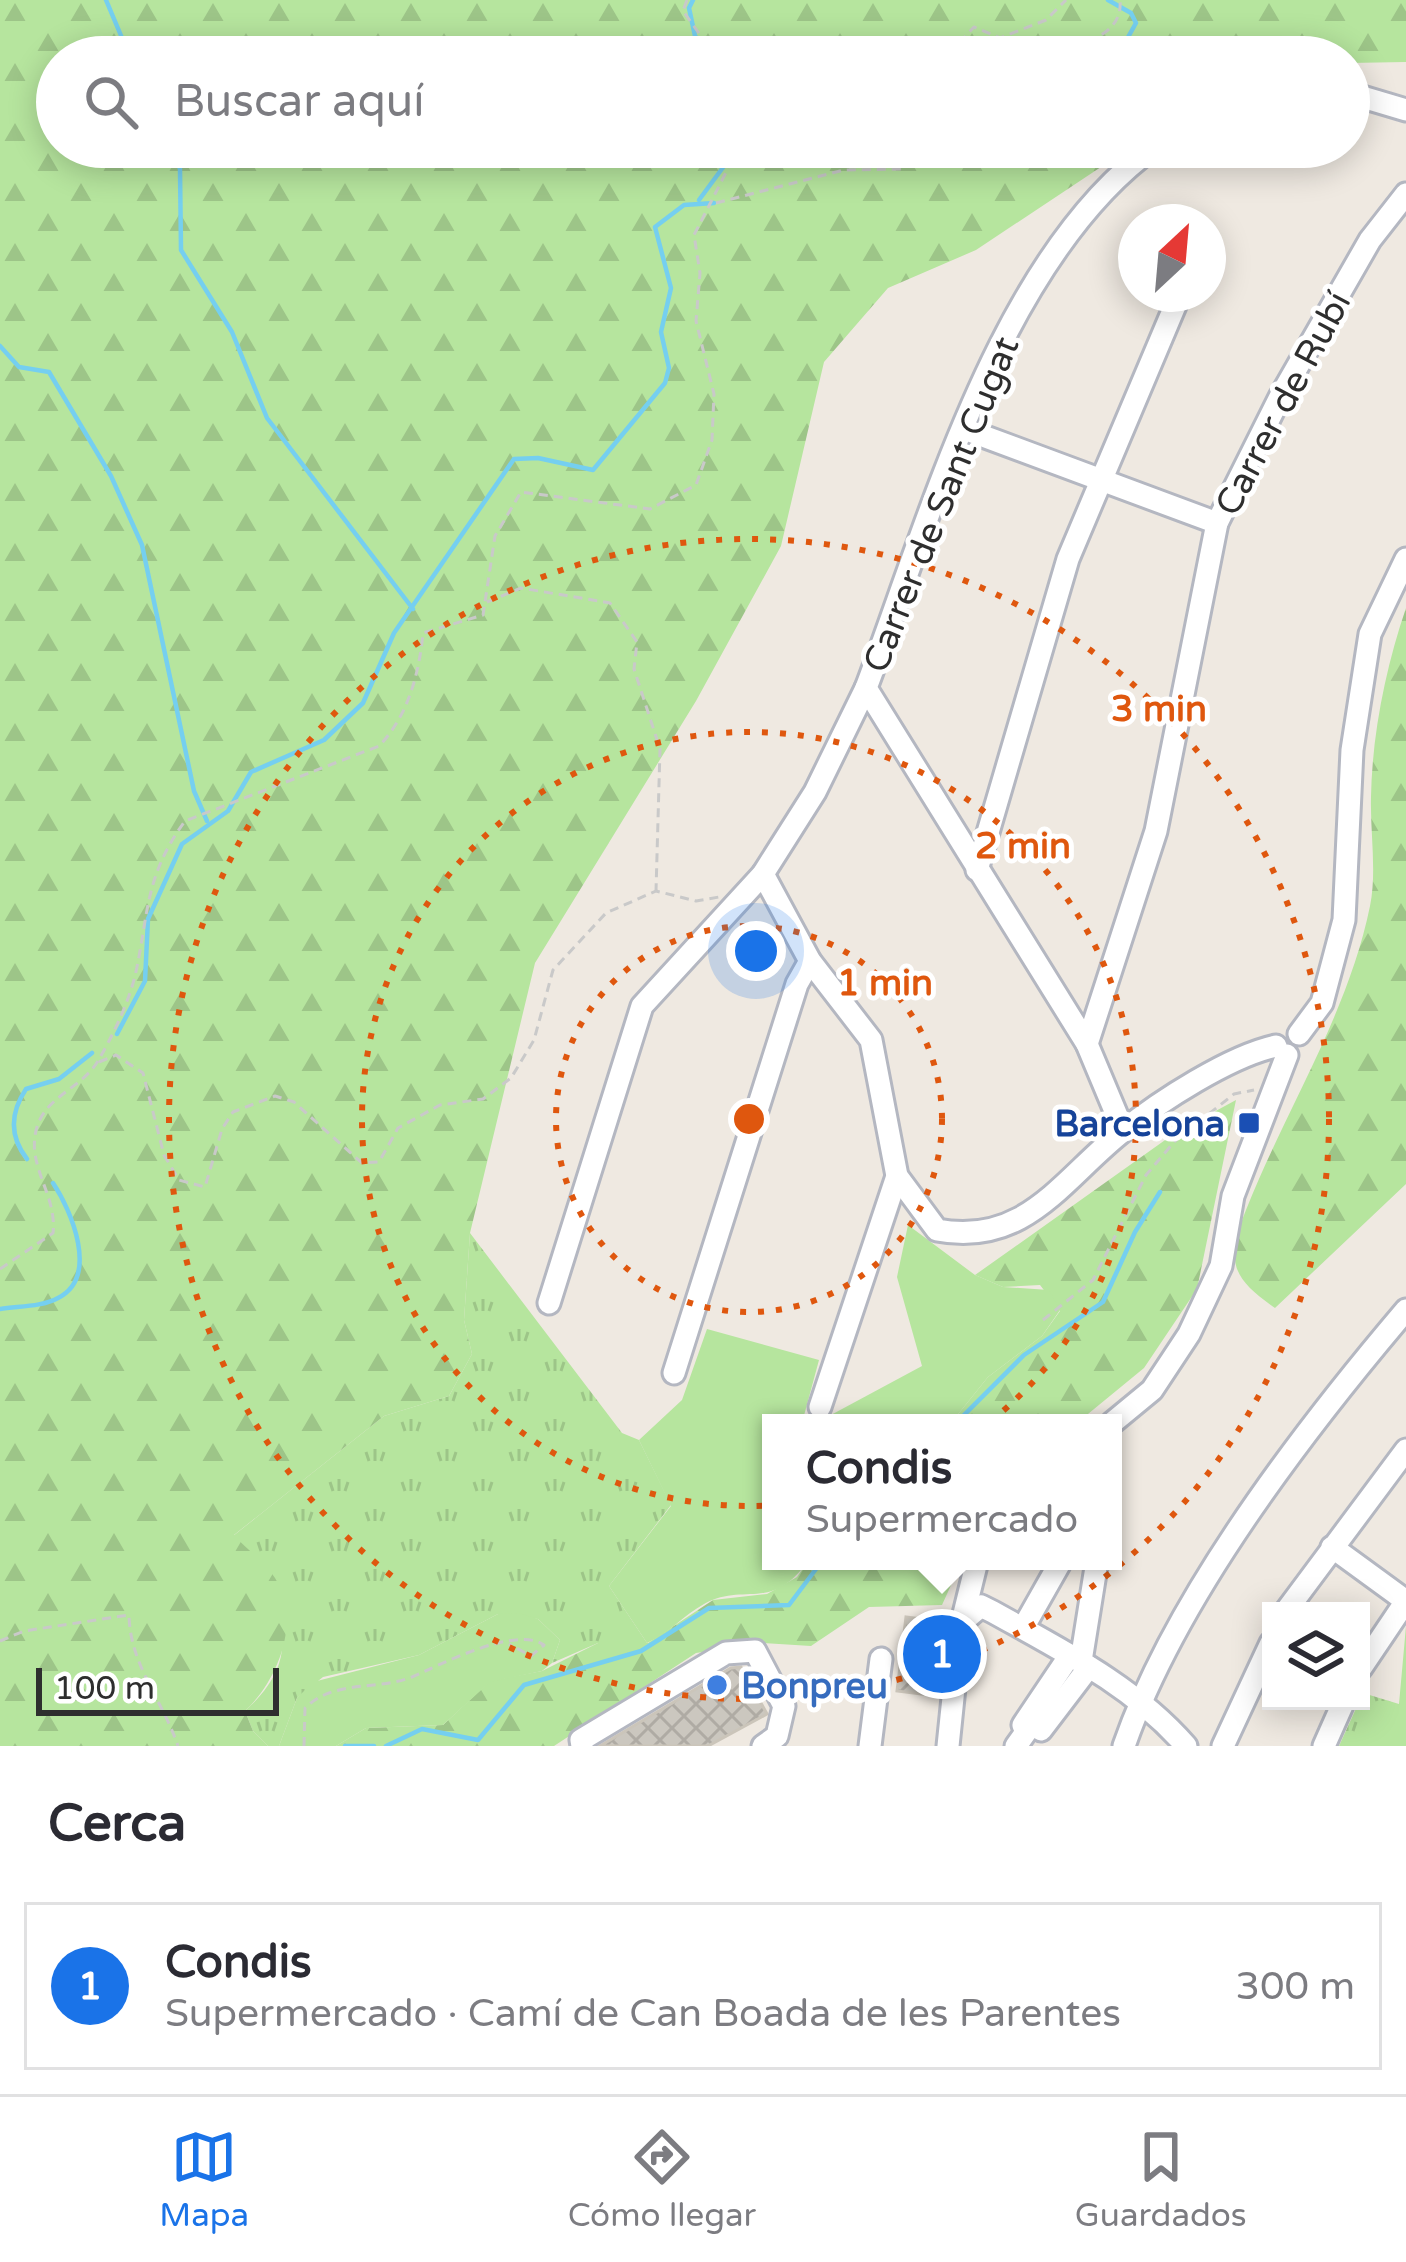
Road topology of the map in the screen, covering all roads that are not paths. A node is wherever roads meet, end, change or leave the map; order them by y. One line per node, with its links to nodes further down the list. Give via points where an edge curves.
1 (1370, 99): 2 (street)
2 (1406, 110)
3 (1130, 168): 6 (street, Carrer de Sant Cugat, via 1094,200 1032,283)
4 (1406, 194): 8 (street, Carrer de Rubí, via 1370,240 1280,397)
5 (1172, 312): 7 (street)
6 (964, 429): 7 (street); 10 (street, Carrer de Sant Cugat)
7 (1102, 481): 8 (street); 11 (street, via 1068,559)
8 (1217, 524): 14 (street, Carrer de Rubí, via 1156,831)
9 (1406, 559): 15 (street, via 1370,634 1352,750 1344,920 1322,1003 1299,1034 1280,1032)
10 (866, 688): 11 (street, Carrer de Sant Cugat); 12 (street)
11 (977, 870): 14 (street, Carrer de Sant Cugat)
12 (763, 874): 13 (street); 18 (street, via 643,1006)
13 (810, 961): 17 (street, via 872,1040); 20 (street)
14 (1087, 1044): 16 (street, Carrer de Sant Cugat)
15 (1281, 1050): 16 (street, via 1241,1057); 22 (street, via 1276,1094 1233,1196 1221,1266 1190,1334)
16 (1123, 1130): 17 (street, via 1054,1199 982,1234 938,1230)
17 (897, 1176): 21 (street)
18 (549, 1303)
19 (1406, 1310): 36 (street, via 1287,1463 1184,1617)
20 (674, 1372)
21 (820, 1407)
22 (1122, 1419)
23 (1406, 1450): 24 (street)
24 (1332, 1546): 29 (street); 30 (street)
25 (975, 1570): 28 (street)
26 (1056, 1570): 31 (street)
27 (1095, 1570): 34 (street)
28 (973, 1600): 31 (street); 42 (street, via 962,1624)
29 (1406, 1601): 32 (street)
30 (1292, 1602)
31 (1023, 1628): 34 (street)
32 (1370, 1655)
33 (881, 1659): 41 (street)
34 (1080, 1661): 36 (street); 38 (street); 43 (street, via 1023,1725)
35 (1262, 1662): 46 (street)
36 (1139, 1702): 44 (street); 45 (street)
37 (1340, 1710): 47 (street)
38 (1041, 1730)
39 (582, 1746): 40 (street, via 581,1739 726,1653 755,1651 784,1706 777,1736)
40 (763, 1746)
41 (870, 1746)
42 (948, 1746)
43 (1016, 1746)
44 (1124, 1746)
45 (1186, 1746)
46 (1223, 1746)
47 (1324, 1746)

